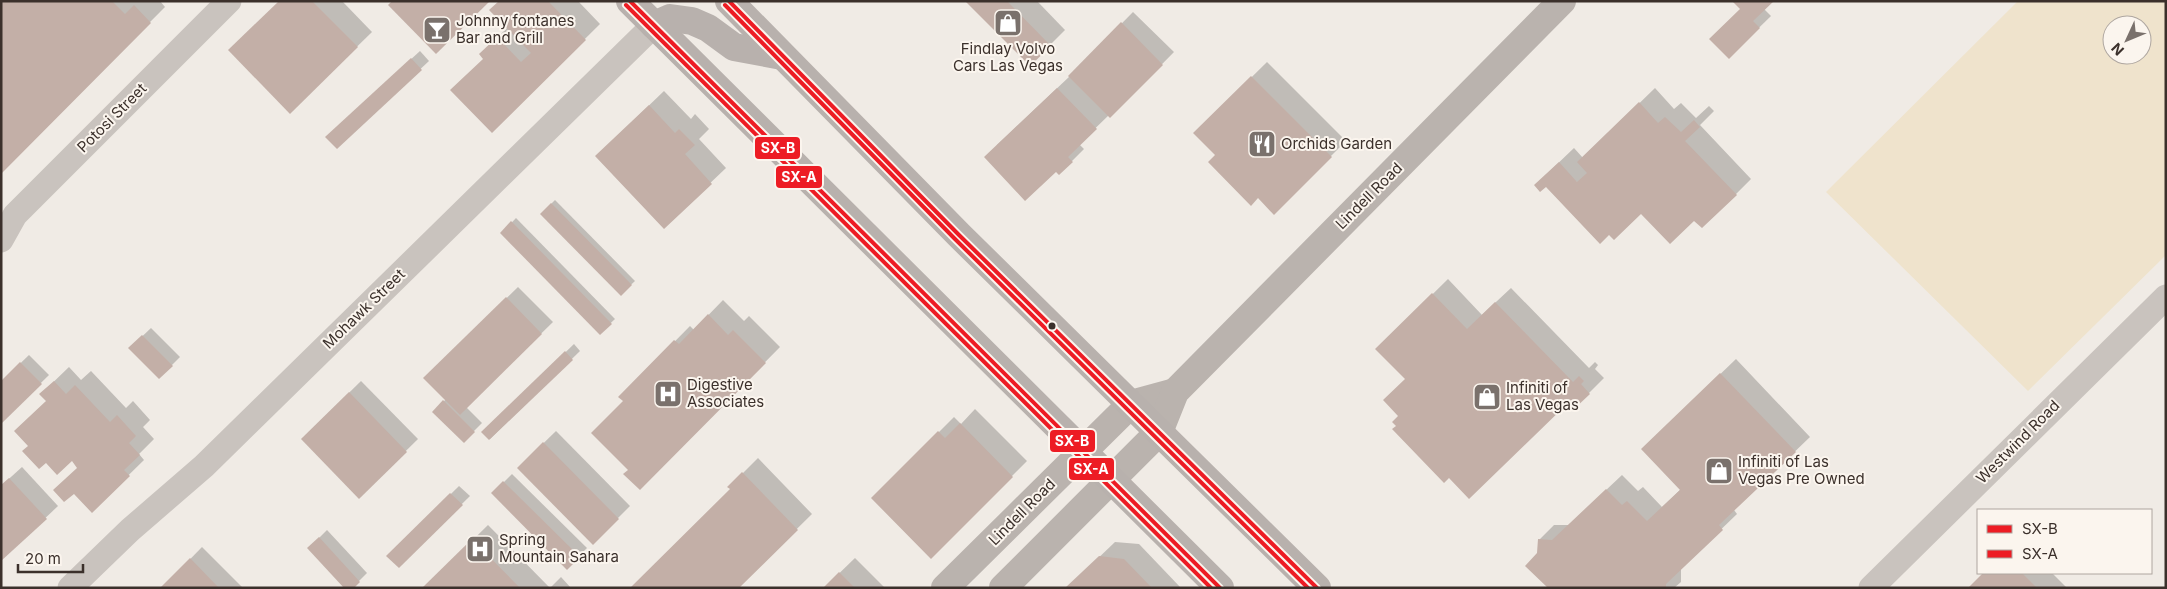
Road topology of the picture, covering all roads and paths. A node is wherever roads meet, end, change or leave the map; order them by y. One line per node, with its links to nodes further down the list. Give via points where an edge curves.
1 (229, 1): 7 (street, Potosi Street, via 15,215)
2 (630, 1): 5 (main road)
3 (729, 1): 6 (main road)
4 (1562, 1): 9 (street, Lindell Road)
5 (654, 25): 6 (main road, via 670,18 692,21 734,47); 12 (main road); 14 (street, Mohawk Street, via 204,466)
6 (782, 56): 10 (main road)
7 (1, 240)
8 (2166, 297): 19 (street, Westwind Road)
9 (1175, 392): 10 (street, Lindell Road); 11 (street, Lindell Road)
10 (1131, 404): 11 (main road); 12 (street, Lindell Road)
11 (1160, 432): 13 (street, Lindell Road); 18 (main road)
12 (1083, 452): 13 (main road); 15 (street, Lindell Road)
13 (1112, 481): 16 (street, Lindell Road); 17 (main road)
14 (70, 588)
15 (945, 588)
16 (1003, 588)
17 (1220, 588)
18 (1317, 588)
19 (1871, 588)

